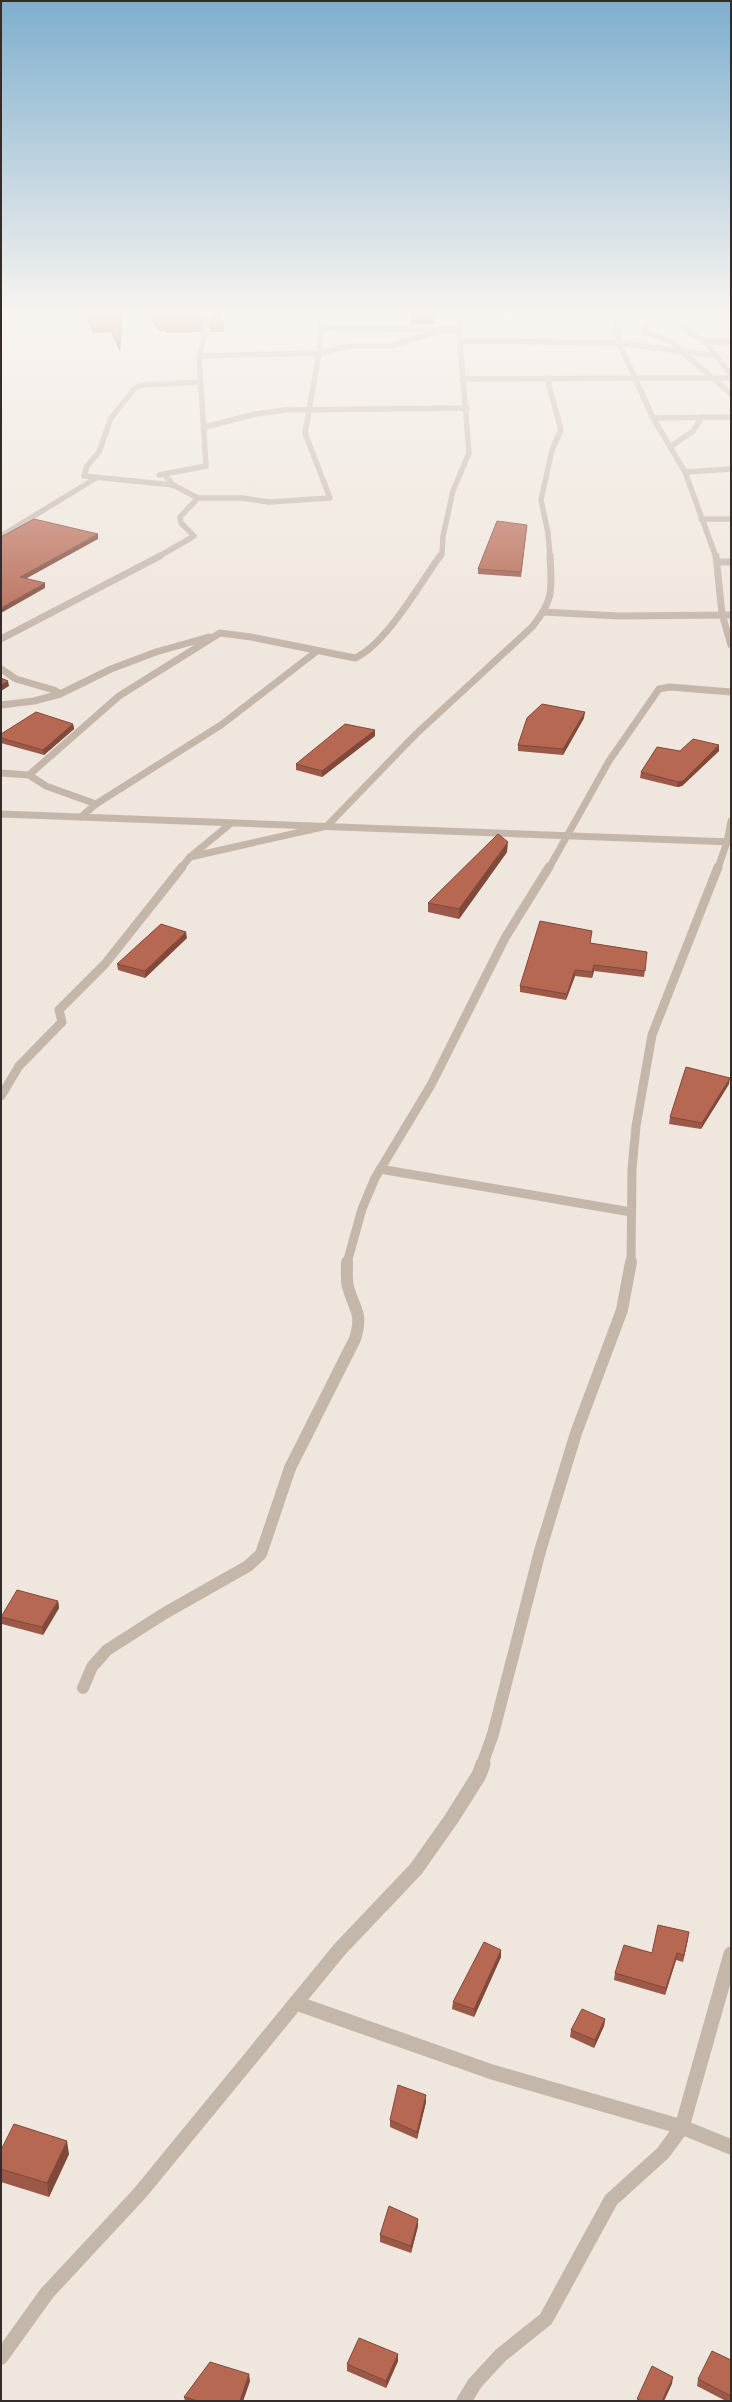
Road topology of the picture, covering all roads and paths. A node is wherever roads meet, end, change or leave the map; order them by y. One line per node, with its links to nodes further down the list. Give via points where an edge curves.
1 (109, 424): 13 (street, via 99,452 87,466 84,476)
2 (216, 424): 8 (street)
3 (307, 424): 16 (street, via 305,433 330,498 268,502 234,498)
4 (468, 424): 28 (street, via 469,453 453,491 443,536 442,554 404,608 376,643 361,657)
5 (559, 424): 22 (street, via 561,430 552,450 541,500 548,533 552,591)
6 (657, 424): 9 (street)
7 (700, 424): 9 (street, via 693,432)
8 (205, 427): 12 (street, via 206,466)
9 (670, 447): 11 (street)
10 (731, 469): 11 (street)
11 (685, 472): 17 (street)
12 (164, 474): 14 (street); 15 (street)
13 (96, 478): 14 (street); 19 (street)
14 (132, 481): 15 (street)
15 (173, 485): 16 (street)
16 (198, 498): 26 (street, via 180,517 181,523 193,537 113,582)
17 (701, 519): 18 (street); 20 (street)
18 (731, 519)
19 (1, 536)
20 (718, 562): 21 (street); 23 (street)
21 (731, 562)
22 (544, 612): 23 (street, via 625,616); 40 (street, via 532,627 416,734)
23 (722, 614): 24 (street); 27 (street)
24 (731, 615)
25 (216, 635): 28 (street, via 225,632); 31 (street, via 148,655 111,669); 34 (street, via 119,696)
26 (1, 639)
27 (731, 645)
28 (318, 651): 35 (street, via 221,725)
29 (1, 669): 31 (street, via 16,679)
30 (731, 692): 41 (street, via 670,686 659,690 609,761)
31 (60, 694): 32 (street, via 34,701)
32 (1, 704)
33 (1, 773): 34 (street)
34 (29, 775): 35 (street, via 46,786)
35 (96, 804): 37 (street)
36 (2, 814): 37 (street)
37 (81, 817): 39 (street)
38 (731, 821): 42 (street)
39 (230, 824): 40 (street); 43 (street)
40 (327, 826): 41 (street); 43 (street)
41 (565, 836): 42 (street); 45 (street, via 543,879 505,938 431,1085)
42 (729, 842): 46 (street, via 652,1035 636,1126)
43 (190, 857): 44 (street, via 105,964 59,1010 62,1022 19,1066)
44 (1, 1096)
45 (380, 1169): 46 (street); 47 (street, via 362,1209 347,1260 348,1288 360,1322 357,1333 290,1468 261,1554 248,1566 165,1612 107,1650 92,1667)
46 (631, 1212): 49 (street, via 631,1262 622,1310 576,1433 540,1551 493,1734 479,1775 416,1869 340,1949)
47 (83, 1688)
48 (731, 1954): 50 (street)
49 (296, 2003): 50 (street, via 492,2072); 52 (street, via 140,2194 47,2293)
50 (682, 2127): 51 (street); 53 (street, via 663,2153 611,2200 546,2319 501,2355 475,2383)
51 (731, 2147)
52 (1, 2357)
53 (464, 2401)

